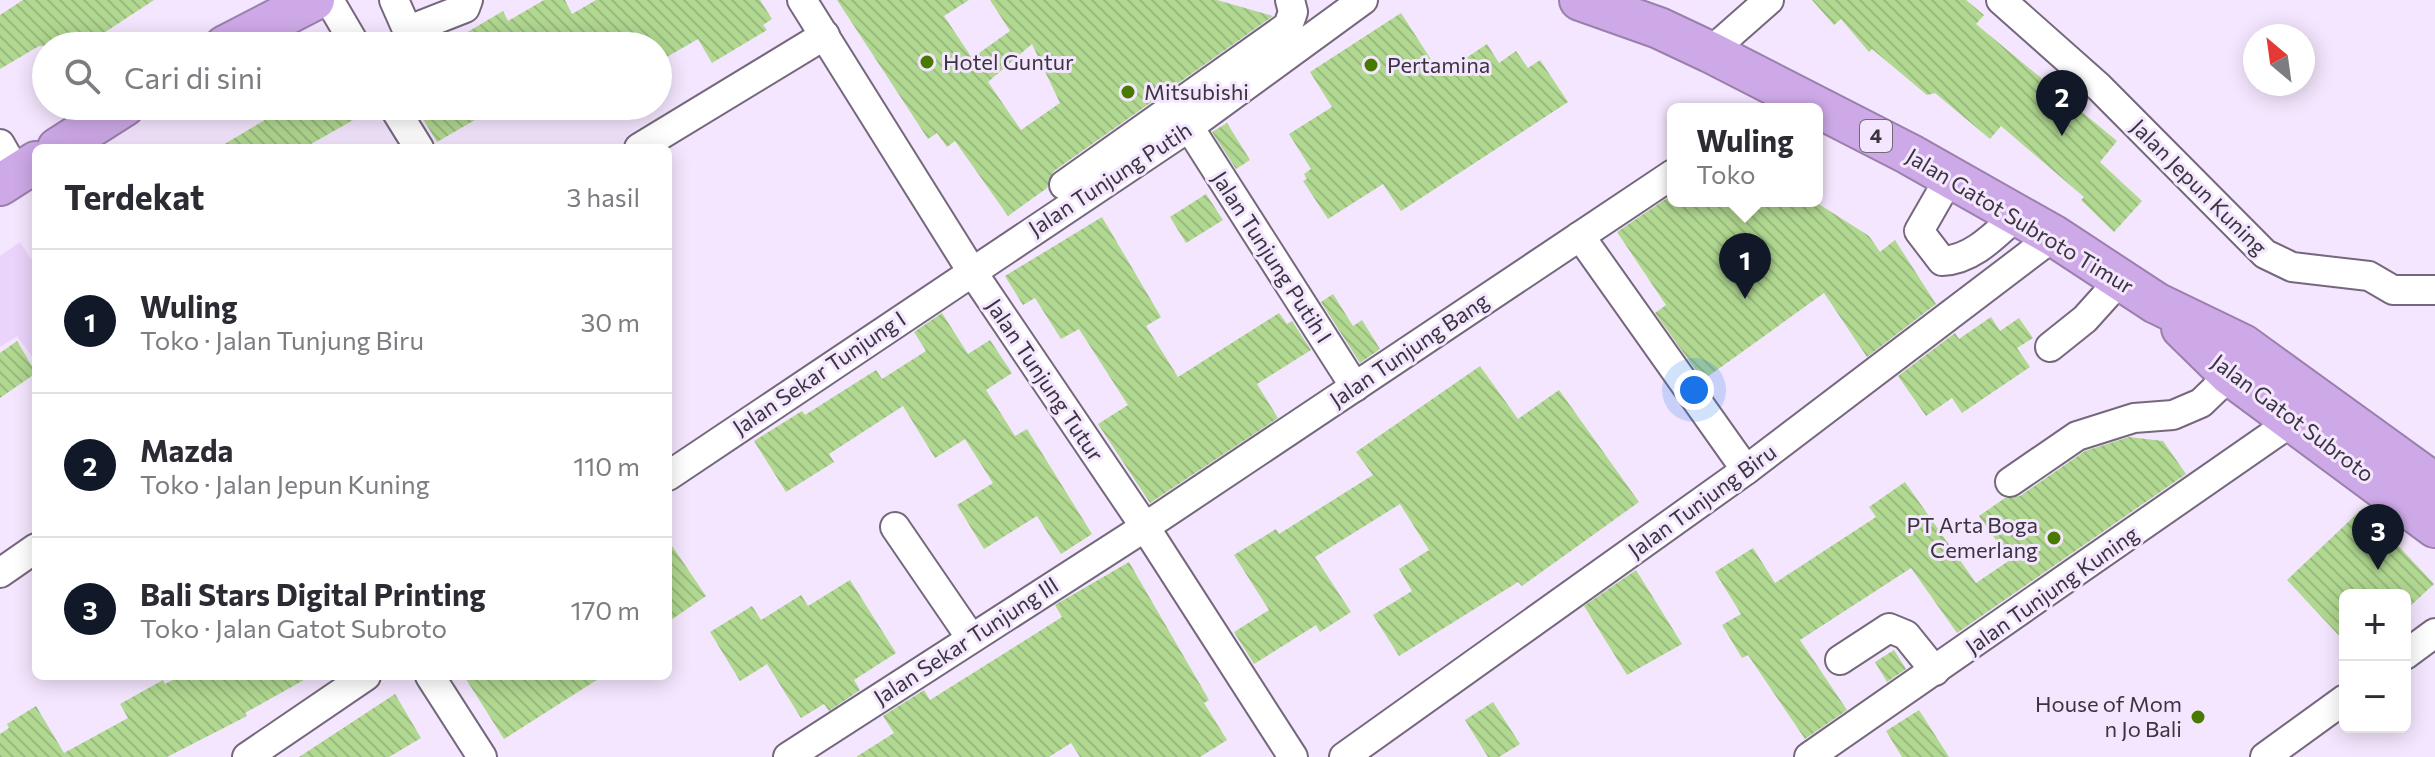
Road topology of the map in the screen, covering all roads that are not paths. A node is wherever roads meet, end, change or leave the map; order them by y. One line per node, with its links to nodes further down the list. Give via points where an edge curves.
1 (314, 0): 11 (highway)
2 (329, 0): 12 (street)
3 (394, 0): 4 (street, via 405,25 414,28 465,8)
4 (468, 0)
5 (802, 0): 13 (street, Jalan Tunjung Tutur)
6 (1290, 0): 25 (street, via 1288,26)
7 (1363, 0): 19 (street, Jalan Tunjung Putih)
8 (1580, 0): 14 (highway, Jalan Gatot Subroto Timur / 4)
9 (1769, 0): 14 (street)
10 (2001, 0): 31 (street, Jalan Jepun Kuning, via 2099,87 2265,254 2292,267 2369,276 2393,290)
11 (252, 32)
12 (348, 32)
13 (825, 35): 22 (street); 29 (street, Jalan Tunjung Tutur)
14 (1710, 52): 15 (highway, Jalan Gatot Subroto Timur / 4)
15 (1779, 100)
16 (106, 120): 20 (highway)
17 (402, 120): 21 (street)
18 (1823, 120): 23 (highway, Jalan Gatot Subroto Timur / 4)
19 (1189, 127): 29 (street, Jalan Tunjung Putih); 35 (street, Jalan Tunjung Putih I)
20 (79, 142)
21 (417, 144)
22 (646, 144)
23 (1950, 177): 26 (highway, Jalan Gatot Subroto Timur / 4); 26 (street, via 1919,231 1942,261 1956,260 1989,241)
24 (1667, 178): 27 (street, Jalan Tunjung Bang)
25 (1064, 185)
26 (2016, 216): 28 (highway, Jalan Gatot Subroto Timur / 4)
27 (1580, 236): 35 (street, Jalan Tunjung Bang); 37 (street)
28 (2054, 236): 30 (highway, Jalan Gatot Subroto Timur / 4); 37 (street, Jalan Tunjung Biru)
29 (971, 270): 38 (street, Jalan Sekar Tunjung I); 42 (street, Jalan Tunjung Tutur)
30 (2121, 279): 32 (highway, Jalan Gatot Subroto Timur / 4); 33 (street)
31 (2435, 290)
32 (2156, 303): 34 (highway, Jalan Gatot Subroto / 4); 40 (highway, Jalan Gatot Subroto Timur / 4, via 2243,345)
33 (2050, 347)
34 (2230, 375): 36 (highway, Jalan Gatot Subroto / 4); 39 (street, via 2201,403 2173,415 2134,418 2077,436)
35 (1355, 387): 42 (street, Jalan Tunjung Bang)
36 (2294, 420): 43 (highway, Jalan Gatot Subroto / 4); 50 (street, Jalan Tunjung Kuning)
37 (1746, 470): 58 (street, Jalan Tunjung Biru)
38 (672, 473)
39 (2010, 482)
40 (2435, 484)
41 (895, 527): 47 (street)
42 (1145, 527): 47 (street, Jalan Sekar Tunjung III); 57 (street, Jalan Tunjung Tutur)
43 (2435, 527)
44 (32, 551): 45 (street)
45 (0, 573)
46 (2435, 633): 48 (street)
47 (971, 638): 56 (street, Jalan Sekar Tunjung III)
48 (2411, 651)
49 (1840, 660): 50 (street, via 1889,628 1897,629)
50 (1935, 671): 59 (street, Jalan Tunjung Kuning)
51 (360, 680): 54 (street)
52 (433, 680): 55 (street)
53 (2339, 703): 60 (street)
54 (247, 757)
55 (482, 757)
56 (788, 757)
57 (1293, 757)
58 (1344, 757)
59 (1809, 757)
60 (2265, 757)

